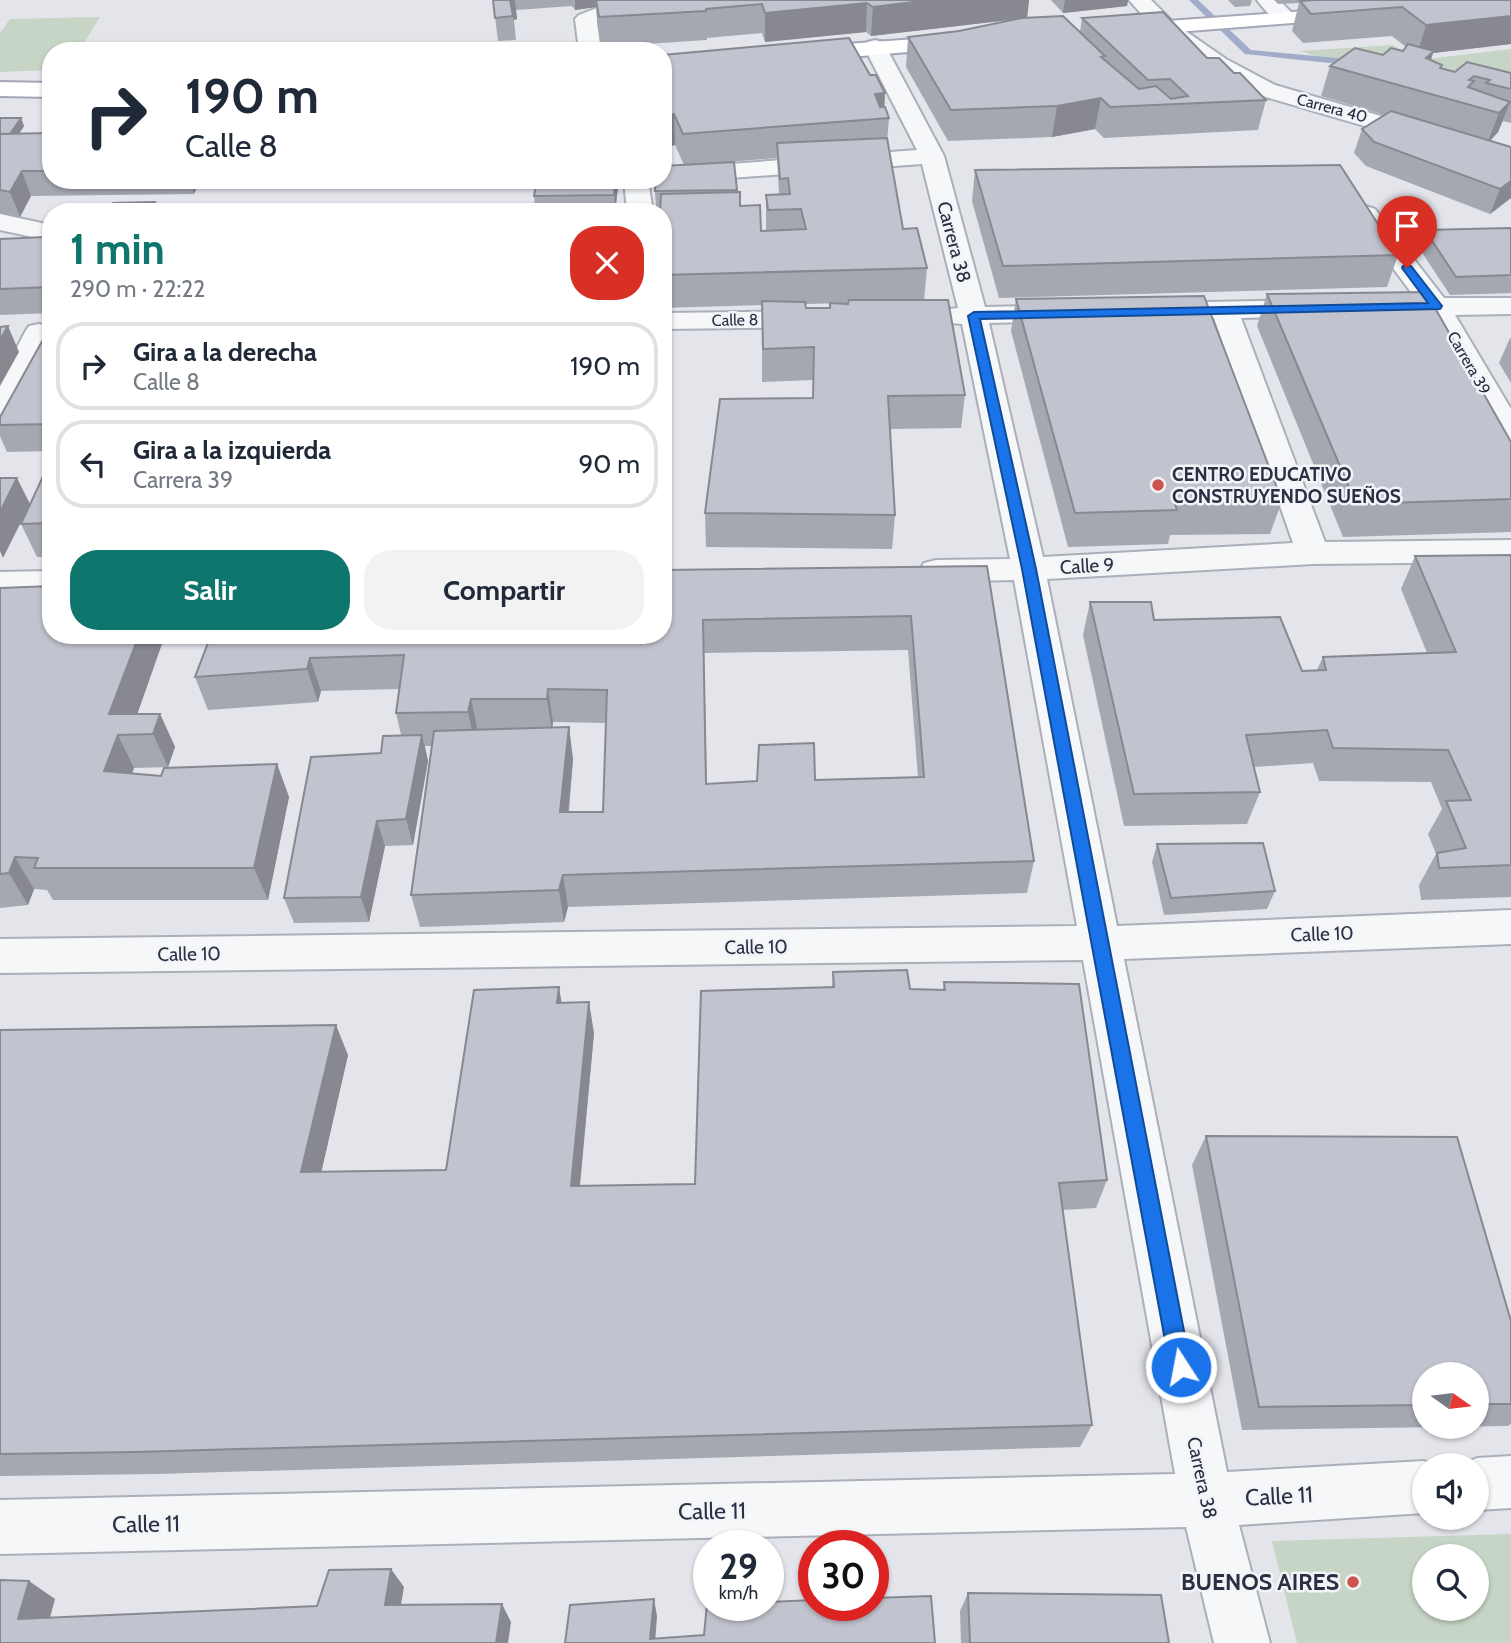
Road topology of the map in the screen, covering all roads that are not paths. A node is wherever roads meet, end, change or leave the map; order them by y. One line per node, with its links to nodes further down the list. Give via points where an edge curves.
1 (636, 0): 9 (street, via 586,19)
2 (1139, 0): 6 (street)
3 (1267, 0): 5 (street)
4 (1365, 13): 5 (main road)
5 (1286, 18): 6 (main road)
6 (1177, 27): 7 (main road); 17 (street, Carrera 40, via 1218,64 1268,90)
7 (1110, 31)
8 (972, 41): 10 (main road)
9 (589, 42)
10 (875, 47): 11 (main road); 16 (street, Carrera 38)
11 (783, 56)
12 (0, 89): 13 (main road)
13 (42, 90)
14 (0, 109): 15 (main road)
15 (42, 109)
16 (932, 156): 18 (street); 27 (street, Carrera 38)
17 (1511, 162)
18 (672, 175)
19 (1349, 192): 22 (street, Carrera 39)
20 (0, 222): 21 (street)
21 (42, 231)
22 (1436, 306): 23 (street); 24 (street); 33 (street, Carrera 39)
23 (1511, 306)
24 (1224, 309): 25 (street); 35 (street)
25 (1127, 312)
26 (1099, 313): 27 (street)
27 (974, 316): 28 (street); 36 (street, Carrera 38)
28 (920, 317)
29 (839, 318): 30 (street, Calle 8)
30 (672, 321)
31 (34, 332): 32 (street)
32 (0, 410)
33 (1511, 434)
34 (1511, 551): 35 (street, Calle 9)
35 (1313, 553): 36 (street, Calle 9)
36 (1029, 569): 37 (street, Calle 9); 41 (street, Carrera 38)
37 (907, 571)
38 (42, 582): 39 (street)
39 (0, 583)
40 (1511, 927): 41 (street, Calle 10)
41 (1101, 943): 42 (street, Calle 10); 46 (street, Carrera 38)
42 (0, 956)
43 (1511, 1482): 44 (street)
44 (1489, 1483)
45 (1412, 1488): 46 (street, Calle 11)
46 (1206, 1500): 47 (street, Calle 11); 48 (street, Carrera 38)
47 (0, 1527)
48 (1241, 1643)

